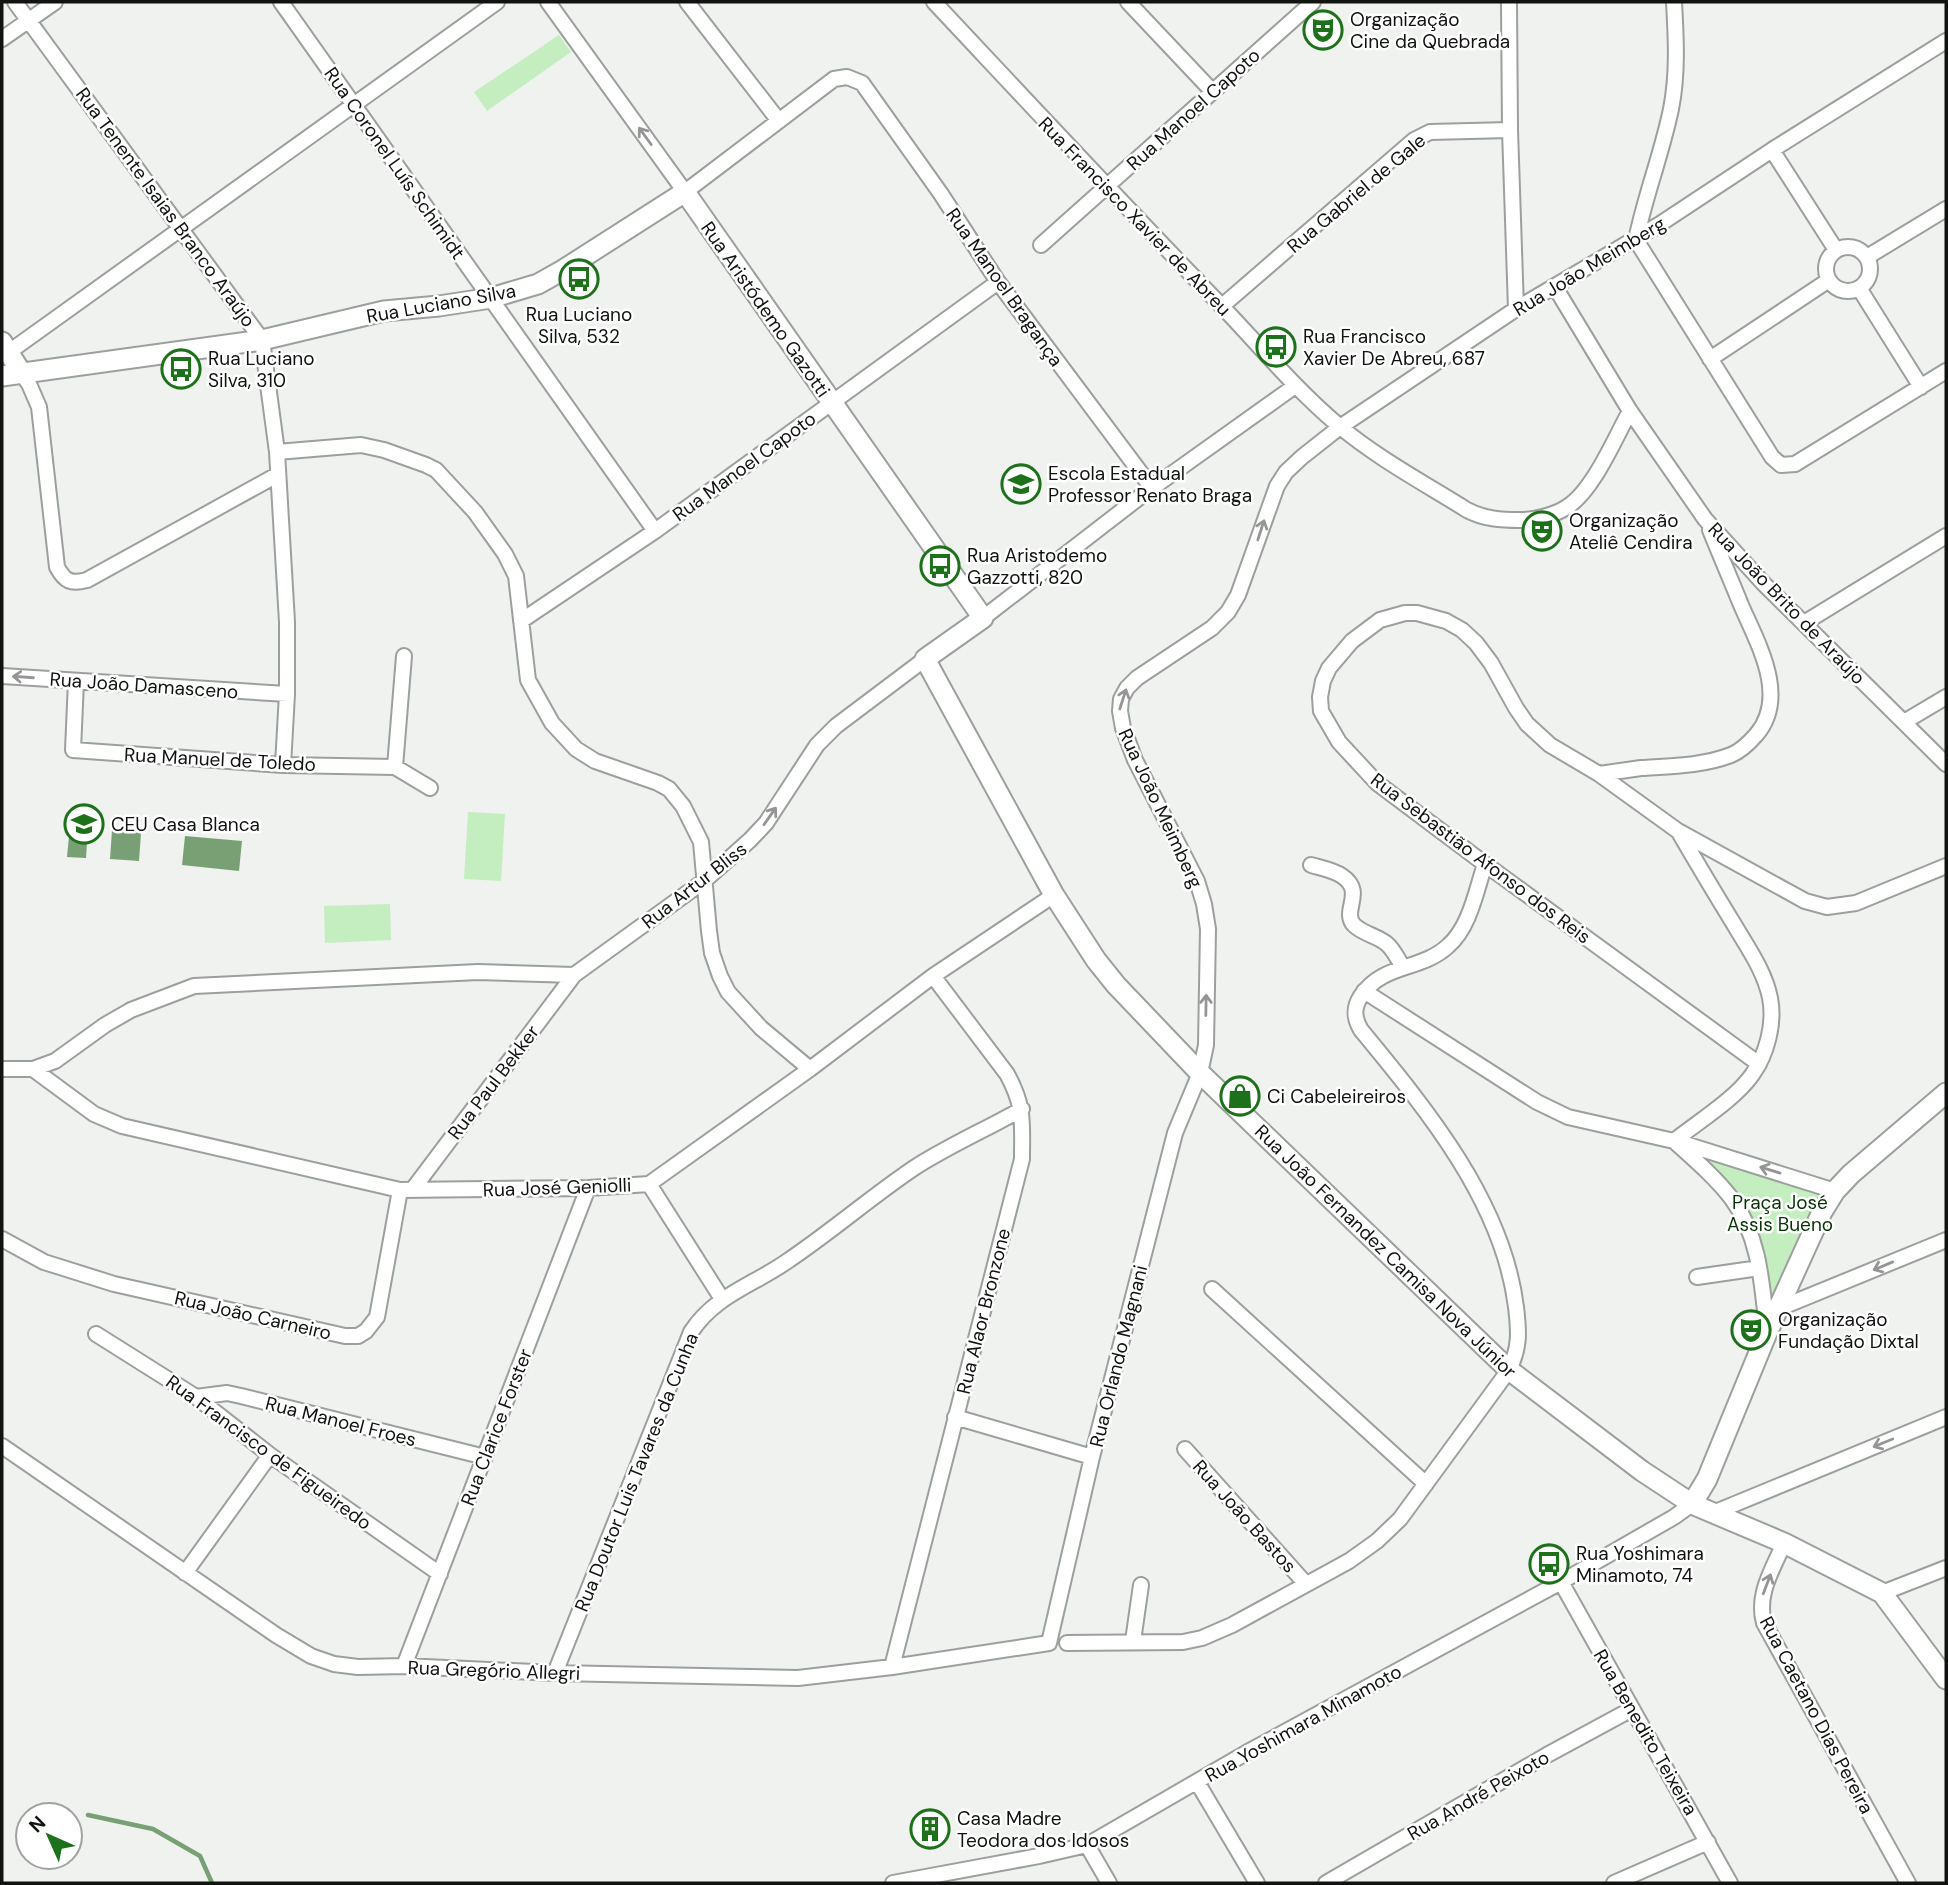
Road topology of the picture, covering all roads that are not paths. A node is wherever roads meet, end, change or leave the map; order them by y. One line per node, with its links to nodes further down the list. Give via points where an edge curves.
1 (15, 2): 12 (street, Rua Tenente Isaias Branco Araújo)
2 (55, 2): 12 (street)
3 (281, 2): 17 (street, Rua Coronel Luís Schimidt)
4 (497, 2): 17 (street)
5 (548, 2): 22 (street, Rua Aristódemo Gazotti, one-way to 5)
6 (687, 2): 18 (street)
7 (934, 2): 21 (street, Rua Francisco Xavier de Abreu)
8 (1128, 2): 16 (street)
9 (1312, 2): 16 (street, Rua Manoel Capoto)
10 (1508, 2): 19 (street)
11 (1674, 2): 25 (street, via 1671,111)
12 (29, 20): 13 (street); 24 (street, Rua Tenente Isaias Branco Araújo)
13 (2, 39)
14 (1946, 41): 20 (street, Rua João Meimberg)
15 (862, 83): 18 (street, Rua Luciano Silva, via 847,77 834,79); 30 (street, Rua Manoel Bragança)
16 (1213, 92): 21 (street, Rua Manoel Capoto)
17 (353, 104): 24 (street); 33 (street, Rua Coronel Luís Schimidt)
18 (779, 121): 22 (street, Rua Luciano Silva)
19 (1510, 130): 34 (street, Rua Gabriel de Gale, via 1446,130 1414,140); 35 (street)
20 (1772, 150): 25 (street, Rua João Meimberg); 27 (street)
21 (1107, 187): 26 (street, Rua Manoel Capoto); 34 (street, Rua Francisco Xavier de Abreu)
22 (685, 192): 33 (street, Rua Luciano Silva, via 538,284); 43 (street, Rua Aristódemo Gazotti)
23 (1946, 209): 28 (street)
24 (182, 229): 36 (street, Rua Tenente Isaias Branco Araújo); 37 (street)
25 (1636, 240): 31 (street, Rua João Meimberg); 38 (street)
26 (1041, 245)
27 (1836, 250): 28 (street, via 1853,247); 29 (street, via 1826,263)
28 (1867, 257): 32 (street, via 1869,274)
29 (1829, 281): 32 (street, via 1846,291); 38 (street)
30 (998, 282): 43 (street, Rua Manoel Capoto); 48 (street, Rua Manoel Bragança)
31 (1555, 287): 35 (street, Rua João Meimberg); 44 (street, Rua João Brito de Araújo)
32 (1859, 288): 42 (street)
33 (491, 298): 36 (street, Rua Luciano Silva, via 384,312); 50 (street, Rua Coronel Luís Schimidt)
34 (1222, 306): 41 (street, Rua Francisco Xavier de Abreu)
35 (1516, 309): 45 (street, Rua João Meimberg)
36 (262, 340): 40 (street, Rua Luciano Silva); 46 (street, Rua Tenente Isaias Branco Araújo)
37 (4, 350): 40 (street)
38 (1710, 359): 42 (street, via 1781,465 1796,464)
39 (1946, 372): 42 (street)
40 (12, 374): 47 (street, via 29,384 39,407 57,567 64,579 87,580)
41 (1295, 386): 45 (street, Rua Francisco Xavier de Abreu); 48 (street, Rua Artur Bliss)
42 (1921, 387)
43 (831, 402): 50 (street, Rua Manoel Capoto); 52 (street, Rua Aristódemo Gazotti)
44 (1630, 411): 45 (street, Rua Francisco Xavier de Abreu, via 1582,494 1553,514 1528,520 1478,516); 49 (street, Rua João Brito de Araújo)
45 (1340, 427): 81 (street, Rua João Meimberg, one-way to 45, via 1206,1045 1208,929 1204,904 1197,881 1135,760 1123,728 1121,699 1137,678 1212,628 1228,612 1277,486 1302,457)
46 (277, 452): 47 (street, Rua Tenente Isaias Branco Araújo); 53 (street, via 361,445 436,470 505,554 516,576)
47 (278, 475): 59 (street, Rua Tenente Isaias Branco Araújo)
48 (1152, 488): 52 (street, Rua Artur Bliss)
49 (1705, 519): 54 (street, Rua João Brito de Araújo); 65 (street, via 1768,668 1771,694 1763,727 1735,754 1720,759)
50 (655, 531): 53 (street, Rua Manoel Capoto)
51 (1946, 536): 54 (street)
52 (983, 618): 56 (street, Rua Artur Bliss)
53 (521, 621): 71 (street, via 528,680 552,723 576,749 595,761 669,789 701,842)
54 (1804, 623): 61 (street, Rua João Brito de Araújo)
55 (404, 656): 64 (street)
56 (925, 659): 71 (street, Rua Artur Bliss, one-way to 56, via 765,823 826,735); 72 (street, Rua João Fernandez Camisa Nova Júnior)
57 (2, 676): 58 (street, Rua João Damasceno, one-way to 57)
58 (76, 681): 59 (street, Rua João Damasceno); 63 (street, Rua Manuel de Toledo, via 73,750)
59 (287, 694): 63 (street, Rua Tenente Isaias Branco Araújo)
60 (1946, 697): 61 (street)
61 (1904, 722): 62 (street, Rua João Brito de Araújo)
62 (1946, 764)
63 (283, 765): 64 (street, Rua Manuel de Toledo)
64 (395, 767): 66 (street, Rua Manuel de Toledo)
65 (1599, 774): 67 (street, Rua Sebastião Afonso dos Reis); 68 (street, Rua Sebastião Afonso dos Reis, via 1550,745 1527,724 1491,663 1462,630 1446,621 1405,613 1380,620 1364,631 1329,668 1320,697 1321,711 1339,742 1377,783)
66 (430, 788)
67 (1678, 831): 70 (street, Rua Sebastião Afonso dos Reis, via 1805,901 1827,907 1856,903); 77 (street, via 1766,985 1771,1017)
68 (1485, 864): 73 (street, via 1457,936 1433,957); 77 (street, Rua Sebastião Afonso dos Reis)
69 (1311, 865): 73 (street, via 1344,877 1354,893 1351,922 1387,943)
70 (1946, 866)
71 (704, 881): 74 (street, Rua Artur Bliss); 80 (street, via 712,953 728,992 761,1028)
72 (1054, 895): 75 (street, Rua José Geniolli); 81 (street, Rua João Fernandez Camisa Nova Júnior, via 1116,985)
73 (1403, 967): 76 (street, via 1375,979)
74 (574, 975): 79 (street, via 478,972 194,986 131,1010 55,1061); 87 (street, Rua Paul Bekker)
75 (933, 976): 80 (street, Rua José Geniolli); 83 (street, Rua Alaor Bronzone, via 1007,1074)
76 (1364, 991): 84 (street, via 1537,1102 1568,1117); 98 (street, via 1356,1003 1356,1022 1436,1124 1488,1213 1506,1256 1519,1334)
77 (1759, 1064): 84 (street, via 1738,1090)
78 (2, 1069): 79 (street)
79 (33, 1069): 87 (street, Rua José Geniolli, via 94,1114 122,1126)
80 (810, 1069): 85 (street, Rua José Geniolli)
81 (1200, 1073): 98 (street, Rua João Fernandez Camisa Nova Júnior); 106 (street, Rua Orlando Magnani, via 1175,1133)
82 (1946, 1093): 88 (street)
83 (1022, 1109): 94 (street, Rua Doutor Luis Tavares da Cunha, via 918,1166 790,1260); 100 (street, Rua Alaor Bronzone, via 1021,1158)
84 (1674, 1141): 88 (street, one-way to 84); 91 (street, via 1732,1199 1752,1239)
85 (649, 1184): 86 (street, Rua José Geniolli); 94 (street)
86 (588, 1188): 87 (street, Rua José Geniolli); 105 (street, Rua Clarice Forster)
87 (406, 1190): 89 (street, Rua João Carneiro, via 380,1305 373,1325 358,1336 114,1284 44,1262)
88 (1835, 1191): 95 (street)
89 (2, 1239)
90 (1946, 1240): 95 (street, one-way to 95)
91 (1759, 1268): 92 (street); 96 (street)
92 (1697, 1277)
93 (1212, 1289): 107 (street)
94 (722, 1299): 123 (street, Rua Doutor Luis Tavares da Cunha, via 691,1332)
95 (1780, 1308): 96 (street)
96 (1768, 1333): 108 (street, via 1707,1479)
97 (96, 1334): 99 (street, Rua Francisco de Figueiredo)
98 (1509, 1370): 107 (street); 108 (street, Rua João Fernandez Camisa Nova Júnior)
99 (196, 1397): 104 (street, Rua Francisco de Figueiredo); 105 (street, Rua Manoel Froes, via 228,1393)
100 (955, 1417): 106 (street); 122 (street, Rua Alaor Bronzone)
101 (1946, 1417): 109 (street, one-way to 109)
102 (2, 1446): 112 (street, Rua Gregório Allegri)
103 (1185, 1448): 115 (street, Rua João Bastos)
104 (270, 1455): 112 (street); 113 (street, Rua Francisco de Figueiredo)
105 (485, 1457): 113 (street, Rua Clarice Forster)
106 (1092, 1457): 119 (street, Rua Orlando Magnani)
107 (1426, 1484): 115 (street, via 1377,1541)
108 (1692, 1504): 109 (street, Rua João Fernandez Camisa Nova Júnior); 114 (street, Rua Yoshimara Minamoto)
109 (1713, 1513): 110 (street, Rua João Fernandez Camisa Nova Júnior)
110 (1784, 1543): 117 (street, Rua João Fernandez Camisa Nova Júnior); 137 (street, Rua Caetano Dias Pereira, one-way to 110, via 1764,1623 1764,1589)
111 (1946, 1568): 117 (street)
112 (185, 1573): 121 (street, Rua Gregório Allegri, via 311,1656 358,1667)
113 (440, 1574): 121 (street, Rua Clarice Forster)
114 (1561, 1582): 125 (street, Rua Benedito Teixeira); 126 (street, Rua Yoshimara Minamoto)
115 (1306, 1584): 118 (street, via 1202,1638)
116 (1141, 1585): 118 (street)
117 (1882, 1593): 124 (street, Rua João Fernandez Camisa Nova Júnior)
118 (1133, 1641): 120 (street)
119 (1049, 1643): 122 (street, Rua Gregório Allegri)
120 (1067, 1643)
121 (404, 1666): 123 (street, Rua Gregório Allegri)
122 (892, 1667): 123 (street, Rua Gregório Allegri, via 799,1678)
123 (555, 1673)
124 (1946, 1679)
125 (1632, 1709): 127 (street, Rua Benedito Teixeira); 134 (street, Rua André Peixoto)
126 (1197, 1782): 128 (street, Rua Yoshimara Minamoto); 133 (street)
127 (1708, 1842): 135 (street); 136 (street, Rua Benedito Teixeira)
128 (1087, 1844): 129 (street, Rua Yoshimara Minamoto); 132 (street)
129 (961, 1870): 130 (street, Rua Yoshimara Minamoto); 131 (street)
130 (892, 1883)
131 (970, 1883)
132 (1109, 1883)
133 (1257, 1883)
134 (1325, 1883)
135 (1614, 1883)
136 (1730, 1883)
137 (1908, 1883)

